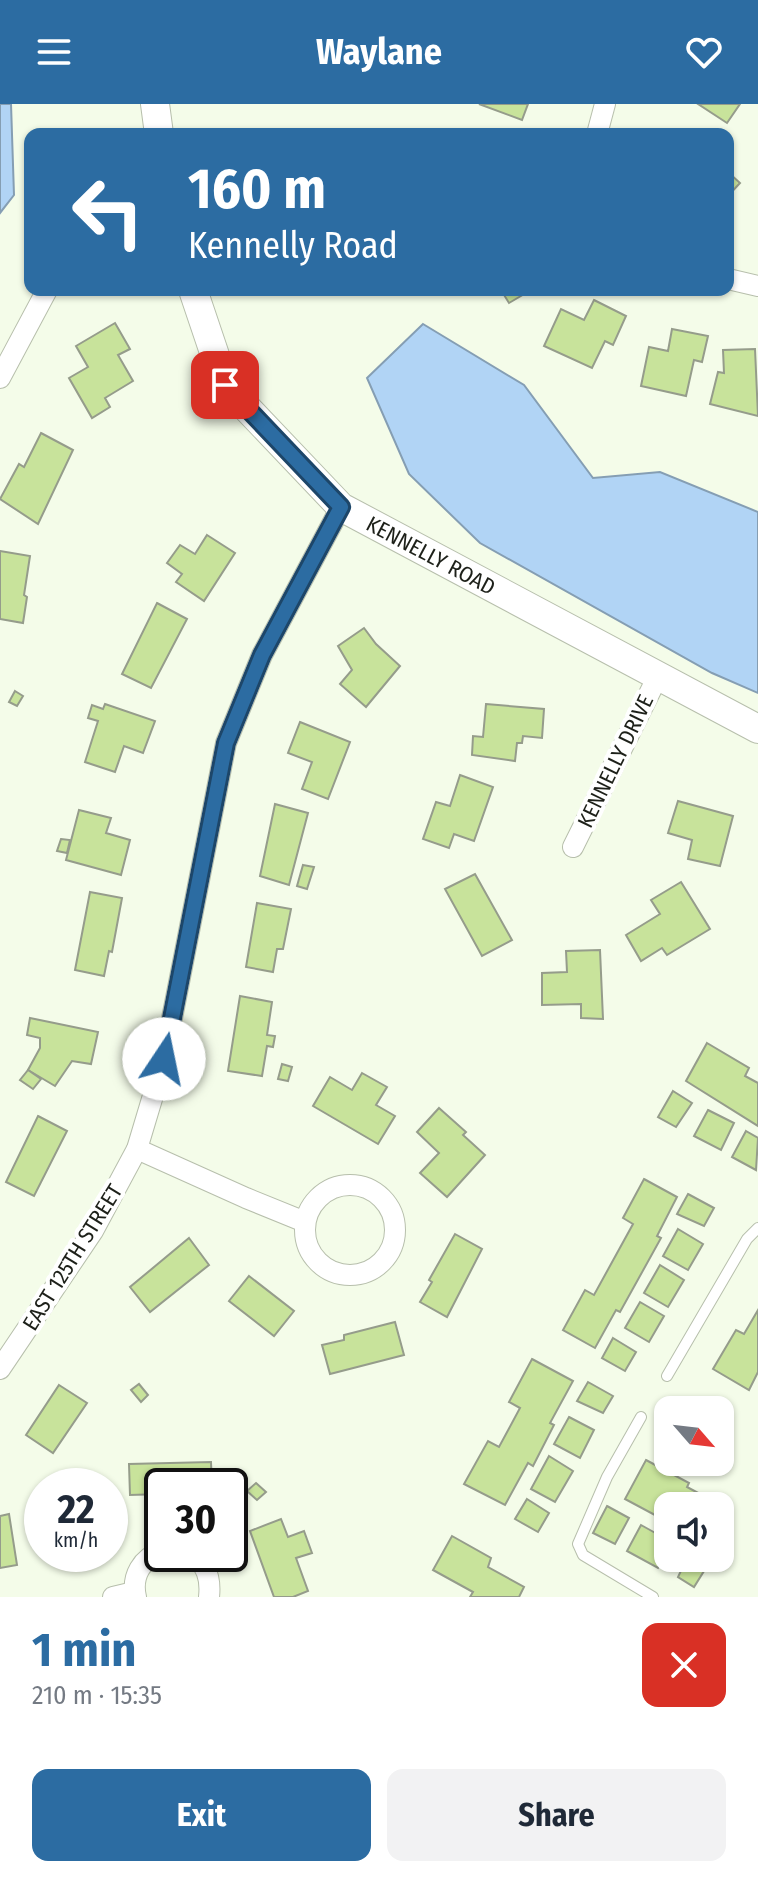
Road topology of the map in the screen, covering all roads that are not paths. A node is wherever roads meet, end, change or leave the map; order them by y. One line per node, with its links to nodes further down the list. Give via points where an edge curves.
1 (155, 104): 3 (street)
2 (605, 104): 4 (street)
3 (158, 128)
4 (599, 128)
5 (734, 280): 6 (street)
6 (758, 286)
7 (44, 296): 9 (street)
8 (195, 296): 10 (street, KENNELLY ROAD, via 225,385)
9 (0, 378)
10 (341, 507): 11 (street, KENNELLY ROAD); 14 (street, EAST 125TH STREET, via 262,655 226,743 164,1059)
11 (658, 676): 12 (street, KENNELLY ROAD); 13 (street, KENNELLY DRIVE)
12 (758, 729)
13 (573, 847)
14 (137, 1149): 15 (street); 17 (street, EAST 125TH STREET, via 93,1231)
15 (305, 1222): 15 (street, via 312,1256 341,1275 375,1268 394,1239 388,1205 359,1186 324,1193)
16 (758, 1228): 18 (lane)
17 (0, 1369)
18 (667, 1376)
19 (641, 1417): 25 (lane, via 578,1544 583,1555)
20 (144, 1561): 22 (street)
21 (207, 1572): 24 (street)
22 (135, 1594): 23 (street)
23 (113, 1597)
24 (209, 1597)
25 (653, 1597)

